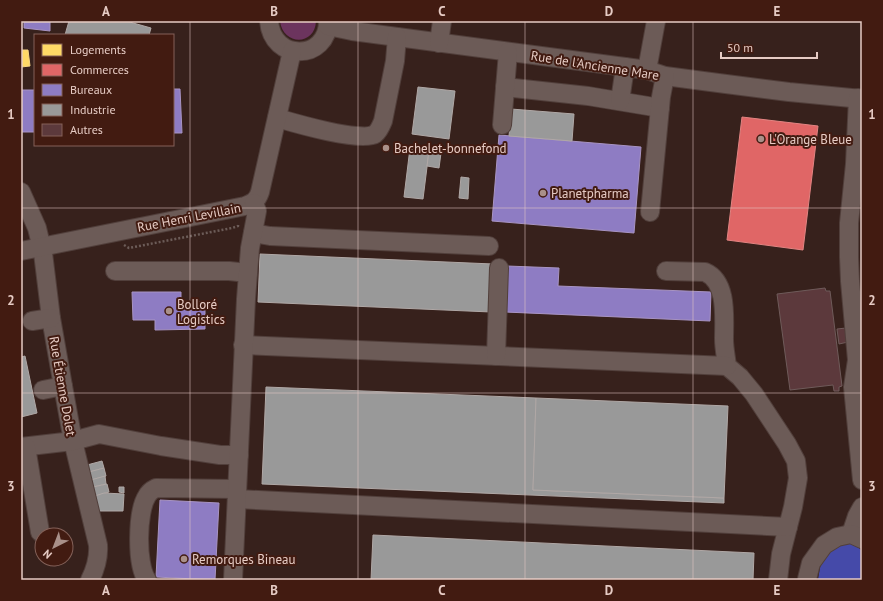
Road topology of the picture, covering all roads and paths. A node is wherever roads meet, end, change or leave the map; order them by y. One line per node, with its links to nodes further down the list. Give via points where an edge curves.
1 (269, 21): 7 (street, via 272,36 277,43)
2 (442, 21): 6 (street)
3 (656, 21): 10 (street)
4 (328, 24): 5 (street, Rue de l'Ancienne Mare); 7 (street, via 323,39 312,48 299,52)
5 (398, 37): 6 (street, Rue de l'Ancienne Mare); 16 (street, via 383,121 374,135 353,136)
6 (439, 42): 8 (street, Rue de l'Ancienne Mare)
7 (292, 51): 16 (street, Rue Henri Levillain)
8 (508, 52): 9 (street, Rue de l'Ancienne Mare); 12 (street)
9 (625, 67): 10 (street, Rue de l'Ancienne Mare); 14 (street)
10 (647, 70): 11 (street, Rue de l'Ancienne Mare)
11 (665, 76): 13 (street, Rue de l'Ancienne Mare); 15 (street)
12 (505, 87): 14 (street); 17 (street)
13 (860, 98): 18 (street)
14 (620, 101): 15 (street)
15 (660, 108): 21 (street)
16 (277, 118): 20 (street, Rue Henri Levillain, via 260,192)
17 (502, 125)
18 (859, 148): 40 (street, via 849,223 850,281 857,360 853,387)
19 (23, 203): 23 (street, Rue Étienne Dolet, via 37,228)
20 (254, 203): 22 (street, via 257,211); 23 (street, Rue Henri Levillain)
21 (650, 212)
22 (253, 233): 24 (street, via 270,236); 29 (street)
23 (41, 246): 25 (street, Rue Henri Levillain); 30 (street, Rue Étienne Dolet)
24 (488, 246)
25 (21, 251)
26 (499, 268): 33 (street)
27 (115, 271): 29 (street)
28 (666, 271): 34 (street, via 705,272 715,279 724,305)
29 (248, 273): 32 (street)
30 (51, 318): 31 (street); 35 (street, Rue Étienne Dolet)
31 (32, 321)
32 (243, 345): 33 (street); 39 (street)
33 (496, 356): 34 (street)
34 (727, 366): 44 (street, via 754,394 796,461 798,478)
35 (62, 386): 36 (street); 37 (street, Rue Étienne Dolet)
36 (43, 390)
37 (73, 441): 38 (street); 39 (street, via 99,434 161,446); 46 (street, Rue Étienne Dolet, via 98,545 98,559)
38 (24, 447): 43 (street)
39 (239, 455): 41 (street)
40 (862, 480)
41 (237, 494): 44 (street); 48 (street, via 156,488 151,490 144,503 139,540 143,576); 49 (street)
42 (862, 507): 45 (street, via 856,516)
43 (39, 527)
44 (788, 527): 50 (street)
45 (857, 537): 47 (street, via 837,537 824,545 811,563)
46 (93, 579)
47 (807, 579)
48 (147, 580)
49 (233, 580)
50 (778, 580)

